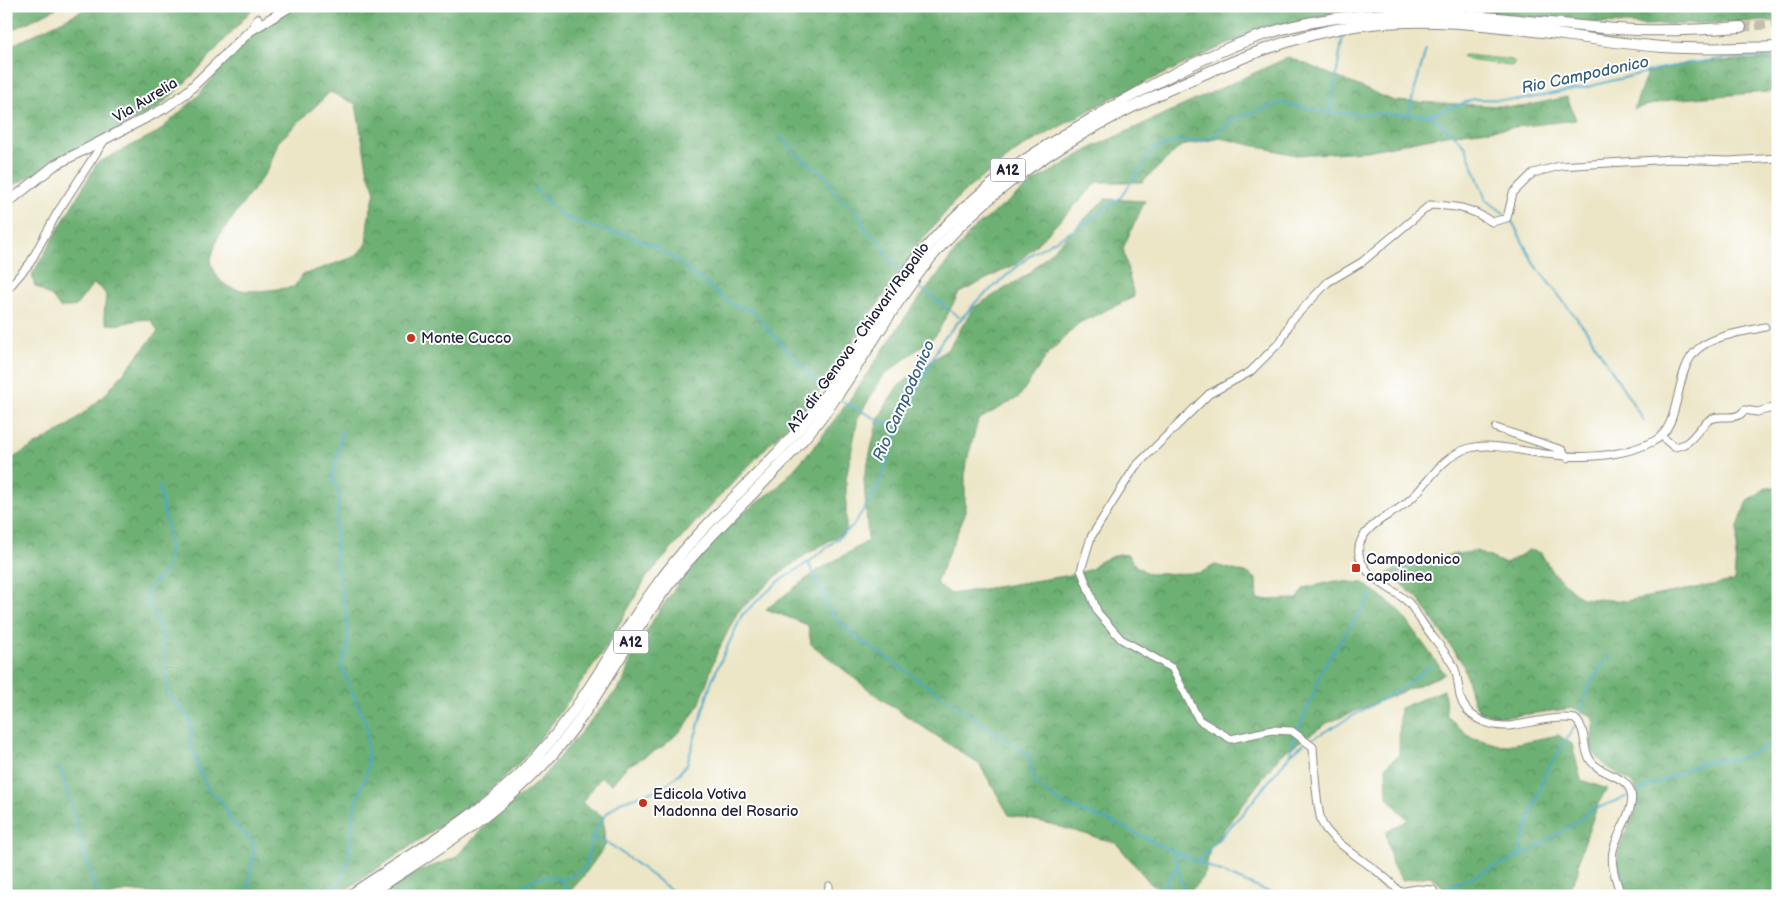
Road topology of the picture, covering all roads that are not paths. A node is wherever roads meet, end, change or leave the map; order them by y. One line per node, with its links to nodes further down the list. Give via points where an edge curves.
1 (288, 8): 4 (main road, Via Aurelia)
2 (258, 18): 4 (street)
3 (1740, 27): 6 (highway, A12, via 1684,31 1622,30 1440,12 1379,13 1314,21 1247,39)
4 (250, 30): 7 (main road, Via Aurelia, via 187,92 142,122)
5 (1778, 48): 6 (highway, A12, via 1663,47 1440,22 1385,22 1309,36 1254,51)
6 (1145, 94): 16 (highway, A12 dir. Genova - Chiavari/Rapallo / A12, via 1068,137 959,218 927,263 887,309 819,413 791,437 705,525 656,585 561,727 529,765)
7 (106, 138): 9 (main road, Via Aurelia, via 55,165); 10 (street, via 57,213 30,263)
8 (1778, 158): 21 (street, via 1728,161 1672,158 1560,166 1533,173 1514,193 1507,218 1492,222 1461,206 1430,205 1362,262 1328,282 1291,321 1281,341 1250,372 1209,394 1135,467 1091,537 1081,570 1098,613 1121,639 1172,668 1198,720 1231,738 1272,730 1292,731 1313,747 1321,821 1334,838 1392,881 1399,892 1433,890)
9 (6, 204)
10 (6, 292)
11 (1765, 327): 15 (street, via 1728,336 1697,349 1682,376 1669,423 1656,440 1600,456)
12 (1778, 413): 14 (street, via 1773,408 1722,415 1709,419 1683,446 1674,447)
13 (1496, 428): 15 (street, via 1562,450)
14 (1666, 440)
15 (1568, 458): 22 (street, via 1493,446 1454,454 1407,504 1371,526 1358,556 1366,570 1410,604 1454,668 1460,699 1467,712 1479,720 1506,726 1569,718 1582,725 1590,760 1630,790 1632,804 1612,852)
16 (426, 850): 18 (highway, A12); 19 (highway, A12)
17 (829, 886): 20 (street)
18 (349, 896)
19 (367, 896)
20 (827, 896)
21 (1436, 896)
22 (1621, 896)

